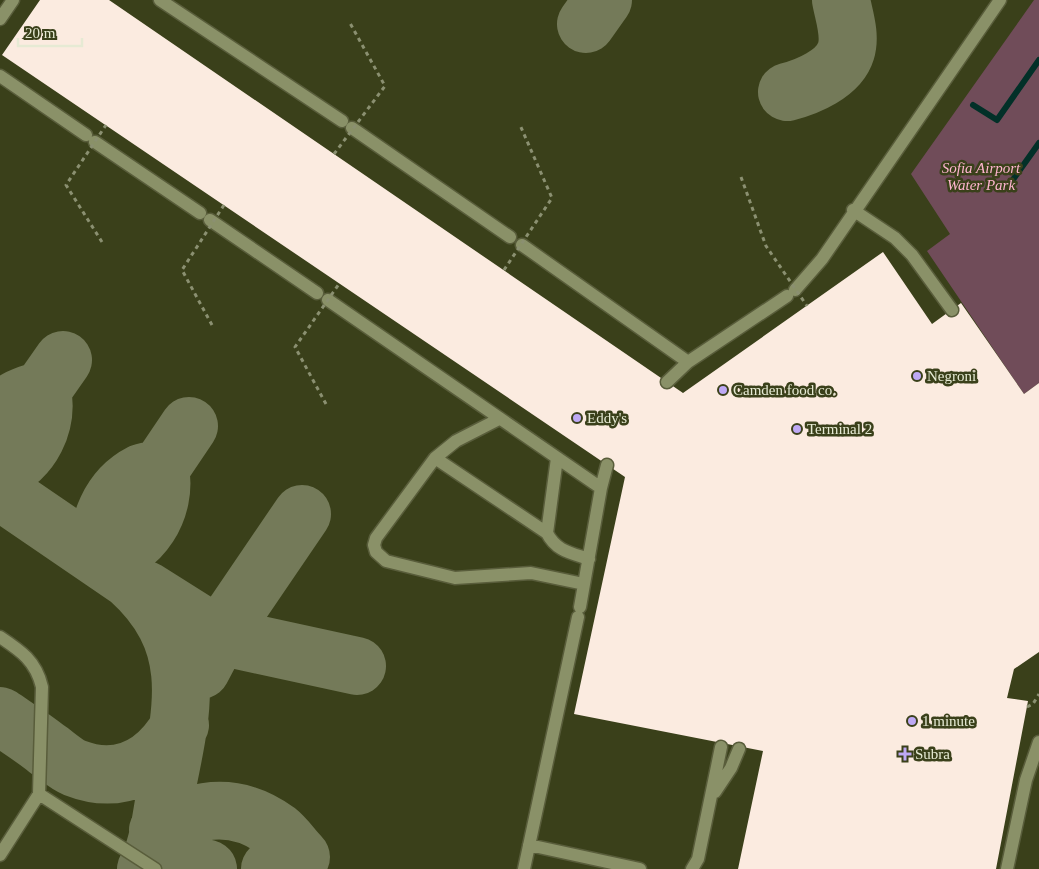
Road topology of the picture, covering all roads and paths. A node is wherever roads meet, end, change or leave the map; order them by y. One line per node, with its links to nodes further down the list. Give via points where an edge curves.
1 (13, 0): 4 (lane)
2 (160, 0): 13 (lane)
3 (1000, 0): 12 (lane)
4 (0, 19)
5 (350, 23): 9 (path, bridge, via 385,86)
6 (0, 76): 24 (lane)
7 (520, 125): 16 (path, bridge, via 552,198)
8 (106, 126): 14 (path, bridge, via 66,185)
9 (334, 154)
10 (741, 177): 18 (path, bridge, via 766,246)
11 (224, 205): 20 (path, bridge, via 182,270)
12 (853, 210): 19 (lane, via 895,238 912,255); 21 (lane, via 822,259 791,293)
13 (510, 237)
14 (102, 242)
15 (522, 245): 21 (lane)
16 (504, 270)
17 (339, 284): 23 (path, bridge, via 295,348)
18 (806, 306)
19 (952, 310)
20 (212, 325)
21 (688, 362): 22 (lane)
22 (667, 382)
23 (326, 404)
24 (499, 419): 25 (lane, via 456,441); 26 (lane)
25 (435, 458): 29 (lane); 31 (lane, via 376,538 374,545 380,558 455,578 531,572)
26 (557, 458): 28 (lane); 29 (lane)
27 (607, 465): 28 (lane)
28 (601, 488): 30 (lane)
29 (547, 533): 30 (lane, via 561,550)
30 (589, 559): 31 (lane)
31 (584, 584): 40 (lane)
32 (0, 637): 38 (lane, via 33,663 42,687)
33 (1039, 694): 34 (path)
34 (1027, 707)
35 (1039, 742): 46 (lane, via 1026,780)
36 (721, 747): 39 (lane)
37 (739, 749): 39 (lane)
38 (39, 794): 41 (lane); 42 (lane)
39 (710, 804): 45 (lane, via 698,859)
40 (529, 846): 43 (lane); 44 (lane)
41 (0, 855)
42 (155, 869)
43 (524, 869)
44 (640, 869)
45 (692, 869)
46 (1007, 869)

